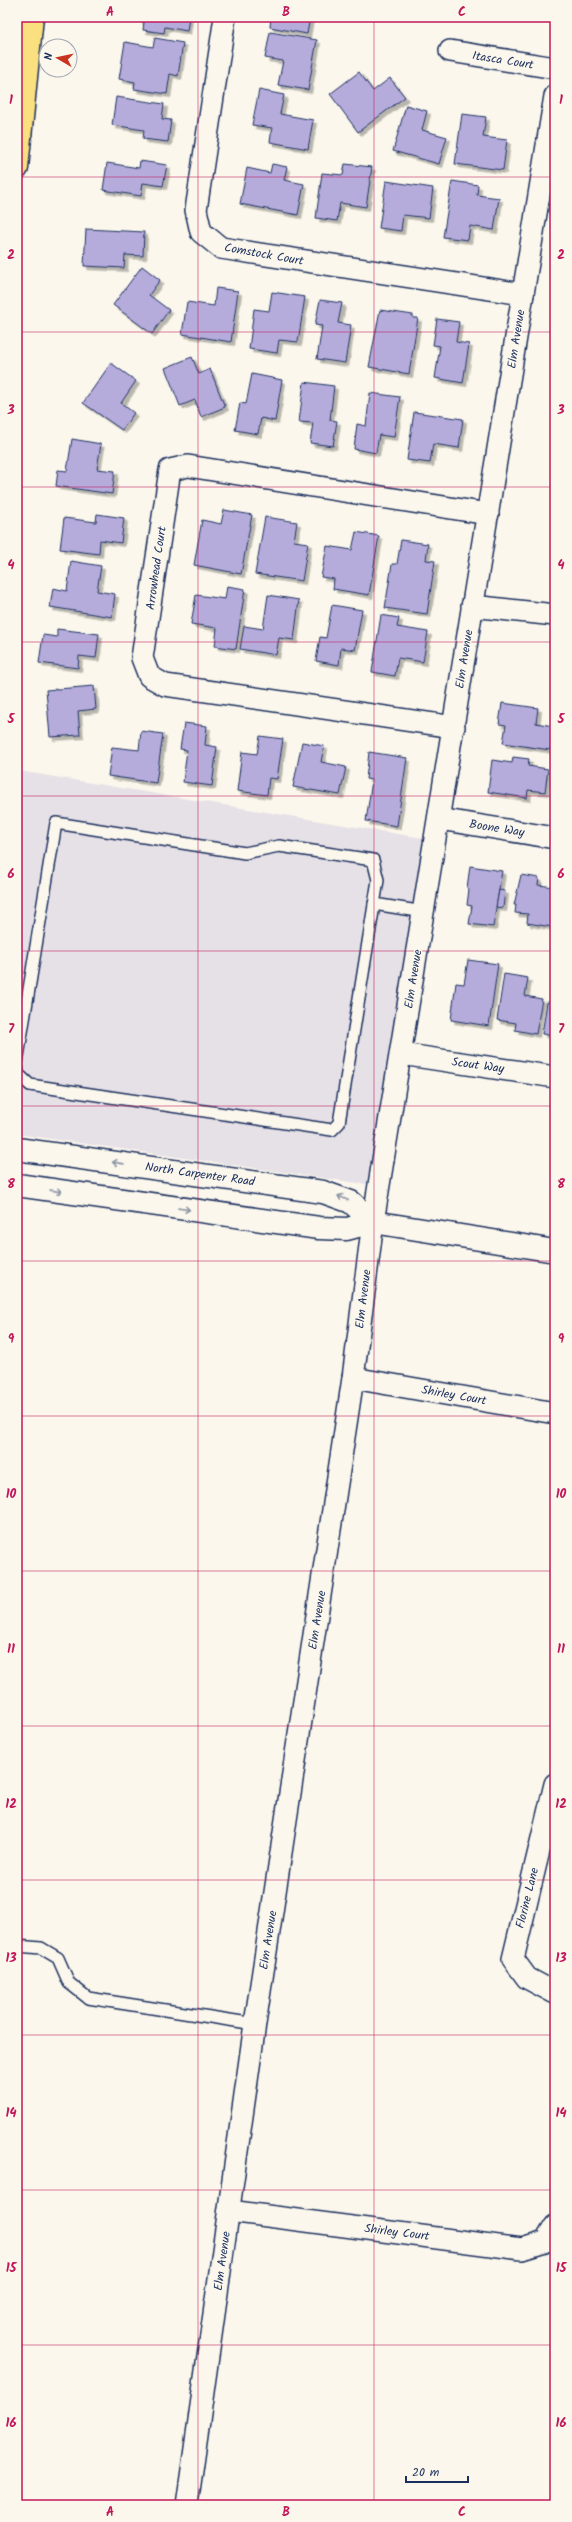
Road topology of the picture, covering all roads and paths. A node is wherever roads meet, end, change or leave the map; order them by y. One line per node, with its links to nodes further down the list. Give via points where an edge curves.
1 (32, 17): 6 (highway)
2 (225, 17): 8 (street, Comstock Court, via 196,210 200,232 221,248)
3 (450, 51): 4 (street, Itasca Court)
4 (555, 68)
5 (555, 96): 7 (street, Elm Avenue)
6 (17, 168)
7 (549, 169): 8 (street, Elm Avenue)
8 (523, 294): 9 (street, Elm Avenue)
9 (488, 514): 10 (street, Elm Avenue); 12 (street, Arrowhead Court, via 188,466 170,470 142,658 149,676 165,685)
10 (472, 606): 11 (street); 12 (street, Elm Avenue)
11 (555, 615)
12 (454, 727): 13 (street, Elm Avenue)
13 (439, 819): 14 (street, Boone Way); 16 (street, Elm Avenue)
14 (555, 838)
15 (374, 904): 16 (lane); 18 (lane, via 339,1123 332,1130 30,1084 18,1074); 18 (lane, via 378,880 373,860 279,846 245,853 56,823)
16 (424, 912): 17 (street, Elm Avenue)
17 (401, 1054): 19 (street, Scout Way); 22 (street, Elm Avenue)
18 (17, 1064)
19 (555, 1077)
20 (17, 1149): 22 (main road, North Carpenter Road, one-way to 20, via 351,1202 323,1192)
21 (17, 1185): 22 (main road, one-way to 22, via 319,1228 347,1229)
22 (373, 1222): 23 (main road); 24 (street, Elm Avenue)
23 (555, 1251)
24 (353, 1378): 25 (street, Shirley Court); 29 (street, Elm Avenue)
25 (555, 1413)
26 (555, 1784): 28 (street, Florine Lane, via 513,1958 527,1978)
27 (17, 1946): 29 (lane, via 41,1948 58,1958 69,1983 88,1998)
28 (555, 1992)
29 (256, 2024): 30 (street, Elm Avenue)
30 (229, 2211): 31 (street, Shirley Court, via 522,2249 545,2242); 32 (street, Elm Avenue)
31 (555, 2226)
32 (187, 2505)

